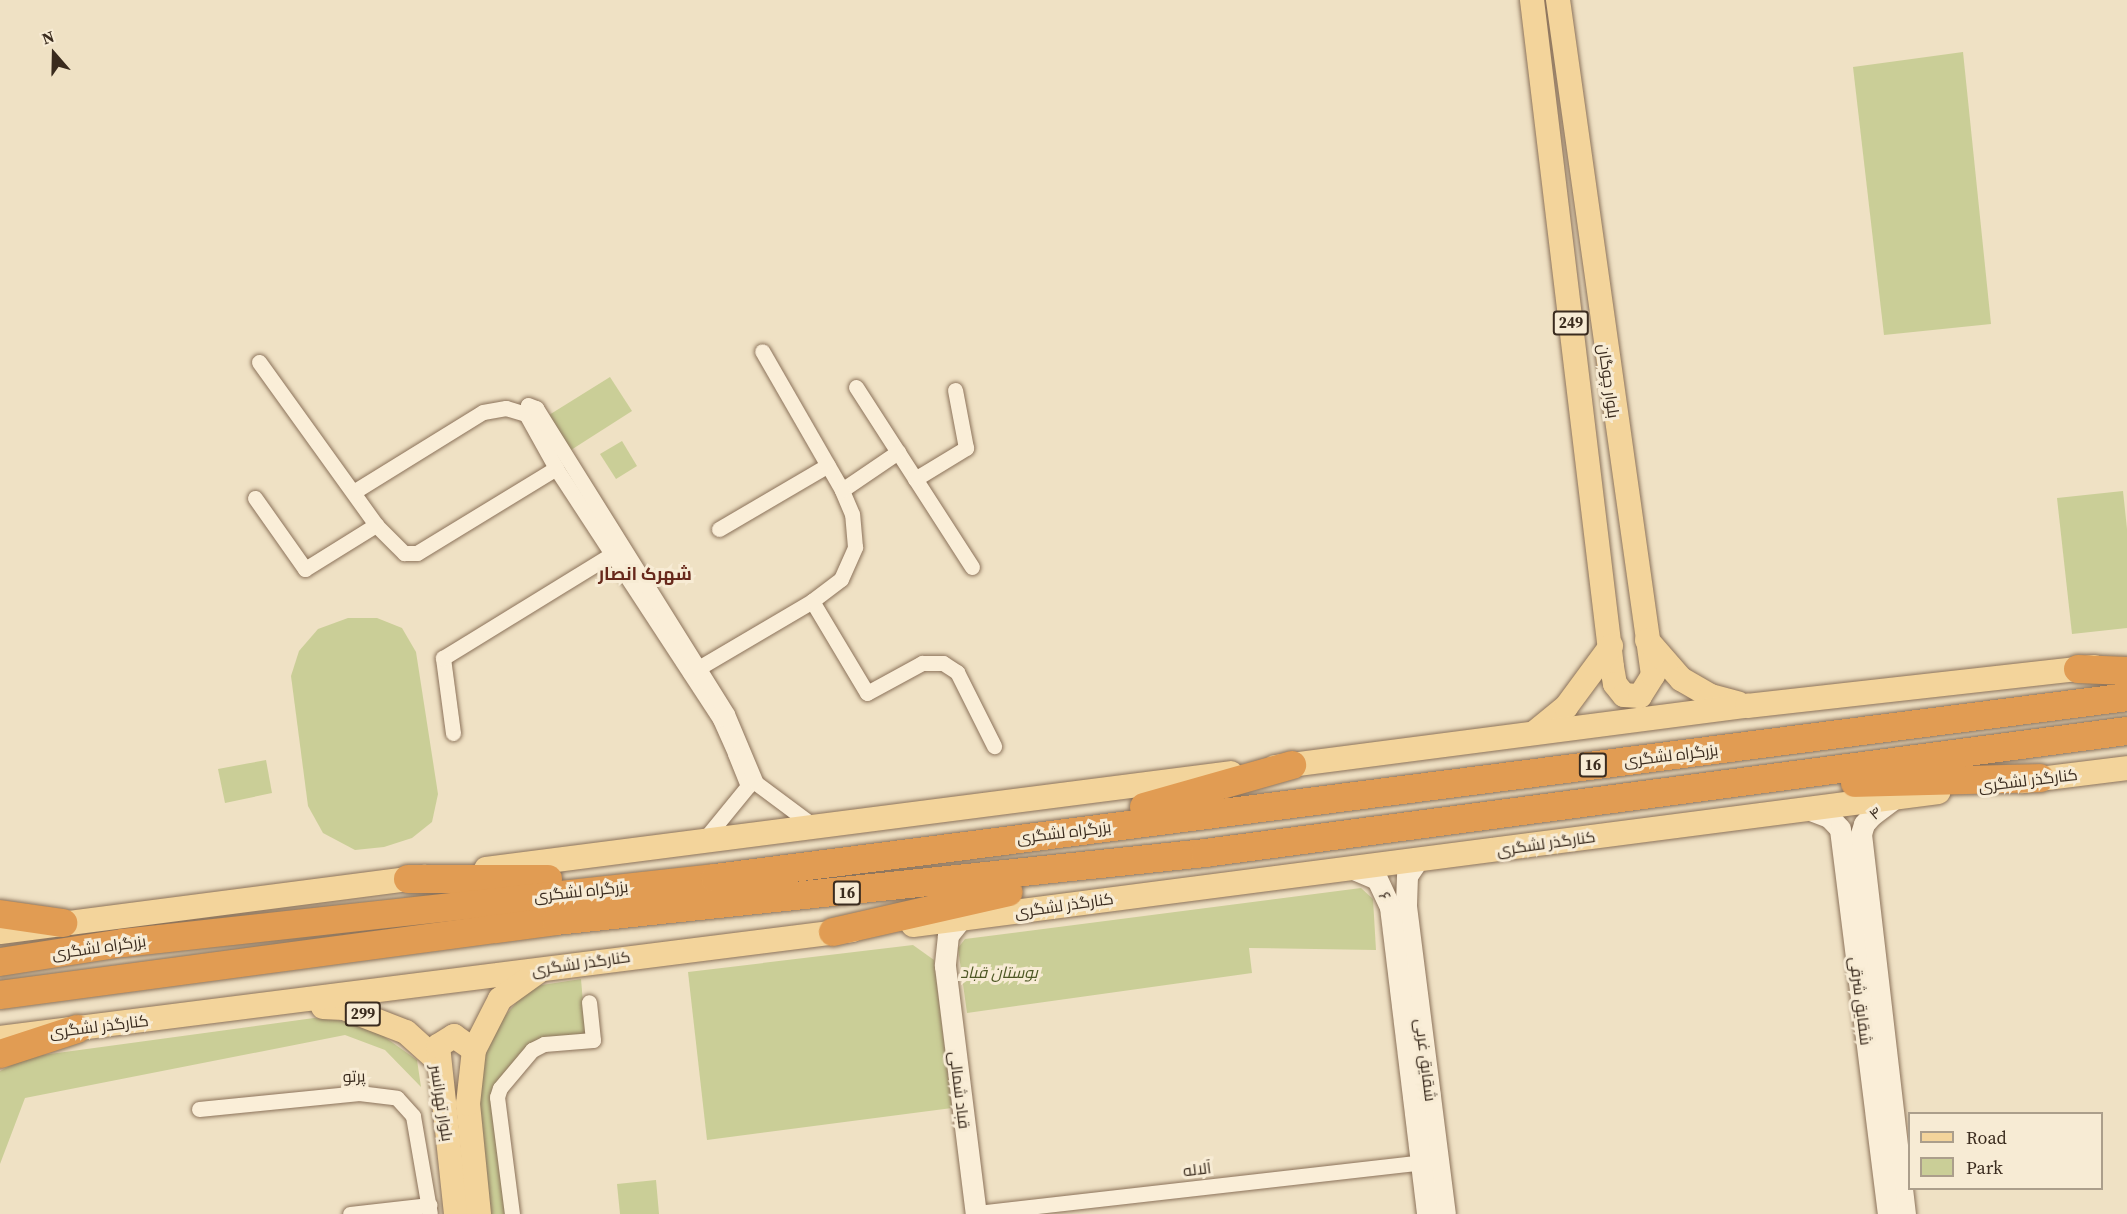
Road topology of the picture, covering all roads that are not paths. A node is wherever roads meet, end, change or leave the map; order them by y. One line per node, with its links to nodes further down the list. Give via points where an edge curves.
1 (1532, 0): 21 (main road, بلوار چوگان / 249)
2 (1558, 0): 20 (main road, بلوار چوگان / 249)
3 (762, 351): 9 (street)
4 (259, 362): 13 (street)
5 (856, 387): 8 (street)
6 (955, 390): 11 (street, via 966,448)
7 (526, 414): 10 (street); 13 (street, via 506,408 483,412); 17 (street, via 528,405 536,408)
8 (898, 452): 11 (street); 12 (street)
9 (828, 465): 12 (street); 16 (street)
10 (556, 468): 15 (street, via 417,554 404,553); 17 (street)
11 (915, 478): 18 (street)
12 (842, 490): 19 (street, via 852,514 855,548 841,579)
13 (355, 491): 15 (street)
14 (255, 498): 15 (street, via 305,569)
15 (376, 525)
16 (719, 528)
17 (617, 550): 24 (street); 29 (street, via 443,658)
18 (972, 567)
19 (812, 601): 24 (street); 31 (street, via 867,693 922,663 943,663 957,672)
20 (1647, 640): 21 (main road, بلوار چوگان, via 1653,675 1640,696 1624,694 1615,684); 27 (main road, via 1681,679 1711,696)
21 (1611, 646): 30 (main road, via 1566,706)
22 (2127, 663): 23 (main road)
23 (2078, 669): 25 (highway); 27 (main road)
24 (694, 671): 38 (street, via 727,714 756,783); 41 (street, via 720,719 748,786)
25 (2127, 671)
26 (2127, 697): 39 (highway, بزرگراه لشگری / 16)
27 (1747, 706): 30 (main road)
28 (2127, 731): 35 (highway, بزرگراه لشگری / 16)
29 (453, 733)
30 (1534, 733): 32 (main road)
31 (994, 746)
32 (1292, 765): 38 (main road); 39 (highway)
33 (2127, 768): 34 (main road, کنارگذر لشگری)
34 (2040, 778): 35 (highway); 36 (main road, کنارگذر لشگری)
35 (1694, 788): 42 (highway, بزرگراه لشگری / 16)
36 (1896, 797): 37 (main road, کنارگذر لشگری); 40 (street, ۴, via 1864,824)
37 (1806, 808): 43 (main road, کنارگذر لشگری); 76 (street, شقایق شرقی, via 1829,817 1840,829)
38 (814, 826): 41 (main road)
39 (1059, 832): 45 (highway, بزرگراه لشگری / 16)
40 (1861, 834): 77 (street, شقایق شرقی)
41 (703, 841): 46 (main road)
42 (1205, 853): 53 (highway); 57 (highway, بزرگراه لشگری / 16, via 556,921)
43 (1417, 861): 44 (main road, کنارگذر لشگری); 47 (street, via 1407,876)
44 (1349, 867): 47 (street, ۶, via 1377,879); 49 (main road, کنارگذر لشگری)
45 (715, 878): 46 (highway); 54 (highway, بزرگراه لشگری / 16, via 123,943)
46 (408, 879): 50 (main road)
47 (1398, 907): 65 (street, شقایق غربی)
48 (0, 914): 50 (highway)
49 (961, 919): 51 (main road, کنارگذر لشگری); 55 (street, via 948,935)
50 (63, 924): 52 (main road)
51 (908, 926): 53 (main road, کنارگذر لشگری); 55 (street, via 932,939)
52 (0, 932)
53 (832, 932): 56 (main road, کنارگذر لشگری)
54 (0, 962)
55 (945, 966): 69 (street, قباد شمالی)
56 (542, 969): 59 (main road, کنارگذر لشگری); 62 (main road, بلوار تهرانسر, via 500,999)
57 (0, 995)
58 (589, 1002): 73 (street, via 593,1040 544,1044 532,1050 500,1088)
59 (276, 1004): 60 (main road, کنارگذر لشگری); 64 (main road, بلوار تهرانسر / 299, via 344,1008 370,1016 406,1032)
60 (77, 1029): 61 (main road, کنارگذر لشگری); 63 (highway)
61 (0, 1038)
62 (474, 1050): 64 (main road, via 465,1040 448,1037 438,1046); 72 (main road, بلوار تهرانسر, via 468,1104)
63 (0, 1054)
64 (437, 1060): 71 (main road, بلوار تهرانسر)
65 (1422, 1099): 67 (street, شقایق غربی); 75 (street, شقایق غربی)
66 (199, 1109): 68 (street, پرتو, via 359,1093 397,1098 413,1116)
67 (1421, 1162): 69 (street, آلاله); 74 (street, شقایق غربی)
68 (429, 1210): 70 (street, پرتو)
69 (976, 1213)
70 (350, 1214)
71 (456, 1214)
72 (479, 1214)
73 (512, 1214)
74 (1427, 1214)
75 (1445, 1214)
76 (1888, 1214)
77 (1905, 1214)

